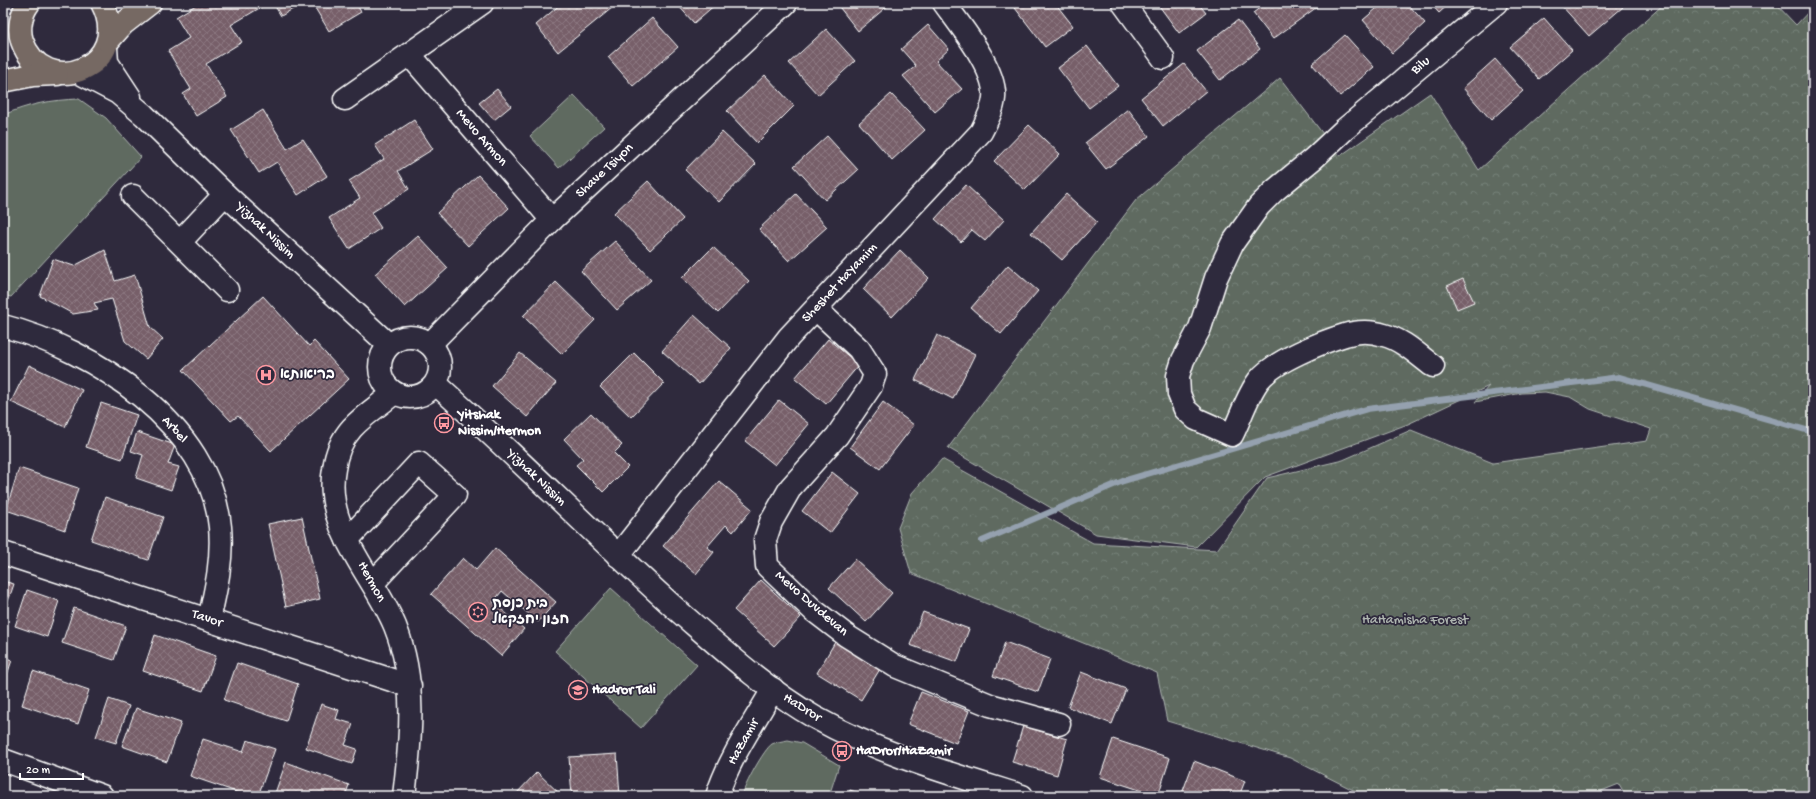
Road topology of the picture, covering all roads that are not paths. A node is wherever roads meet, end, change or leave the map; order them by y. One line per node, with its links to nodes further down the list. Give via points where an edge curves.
1 (102, 3): 9 (main road, via 108,15 110,28)
2 (150, 3): 9 (main road, via 123,24)
3 (482, 3): 10 (street)
4 (944, 3): 21 (street, Sheshet HaYamim, via 982,57 990,75 994,97 989,115 981,132 965,151)
5 (1123, 3): 11 (street)
6 (1496, 3): 25 (street, Bilu, via 1345,129 1259,206 1232,244 1216,278 1200,328 1183,360 1178,376 1179,394 1185,409 1196,419 1232,435 1253,391 1269,370 1282,361 1346,335 1367,332 1384,335 1400,342)
7 (777, 6): 18 (street, Shave Tsiyon)
8 (21, 13): 12 (main road, via 21,35 26,50 35,62 47,70)
9 (107, 45): 12 (main road, via 99,58 89,66); 15 (street, Yizhak Nissim, via 107,62)
10 (410, 55): 14 (street); 18 (street, Mevo Armon)
11 (1163, 58)
12 (70, 72): 13 (main road); 15 (street, Yizhak Nissim, via 118,93)
13 (3, 81)
14 (345, 99)
15 (144, 116): 16 (street, Yizhak Nissim)
16 (225, 194): 19 (street); 24 (street, Yizhak Nissim)
17 (133, 196): 19 (street)
18 (552, 220): 23 (street, Shave Tsiyon)
19 (180, 242): 20 (street)
20 (227, 290)
21 (816, 309): 30 (street, Sheshet HaYamim, via 789,337); 35 (street, Mevo Duvdevan, via 859,349 875,374 871,386 837,436 791,487 771,522 765,540 767,566 814,610 847,636 895,666 990,705)
22 (3, 326): 32 (street, Arbel, via 30,333 112,373 145,400 183,439 201,465 213,496 220,526 221,554)
23 (430, 344): 24 (street, via 409,336); 26 (street, via 440,358 441,367)
24 (389, 345): 27 (street, via 380,361 380,370 382,379)
25 (1433, 366)
26 (436, 384): 27 (street, via 416,397); 30 (street, Yizhak Nissim)
27 (394, 393): 28 (street, Hermon, via 353,427 341,444 335,462 331,481 333,499 337,517)
28 (347, 540): 31 (street, Hermon); 31 (street, via 419,463 455,495)
29 (3, 552): 32 (street, Tavor)
30 (618, 556): 34 (street, HaDror, via 719,647)
31 (373, 583): 33 (street, Hermon, via 395,626)
32 (209, 620): 33 (street, Tavor)
33 (410, 686): 38 (street, Hermon, via 412,720)
34 (773, 689): 39 (street, HaZamir, via 738,751); 40 (street, HaDror, via 814,717 865,742 917,764)
35 (1059, 724)
36 (3, 760): 37 (street)
37 (102, 796)
38 (404, 796)
39 (717, 796)
40 (1022, 796)

